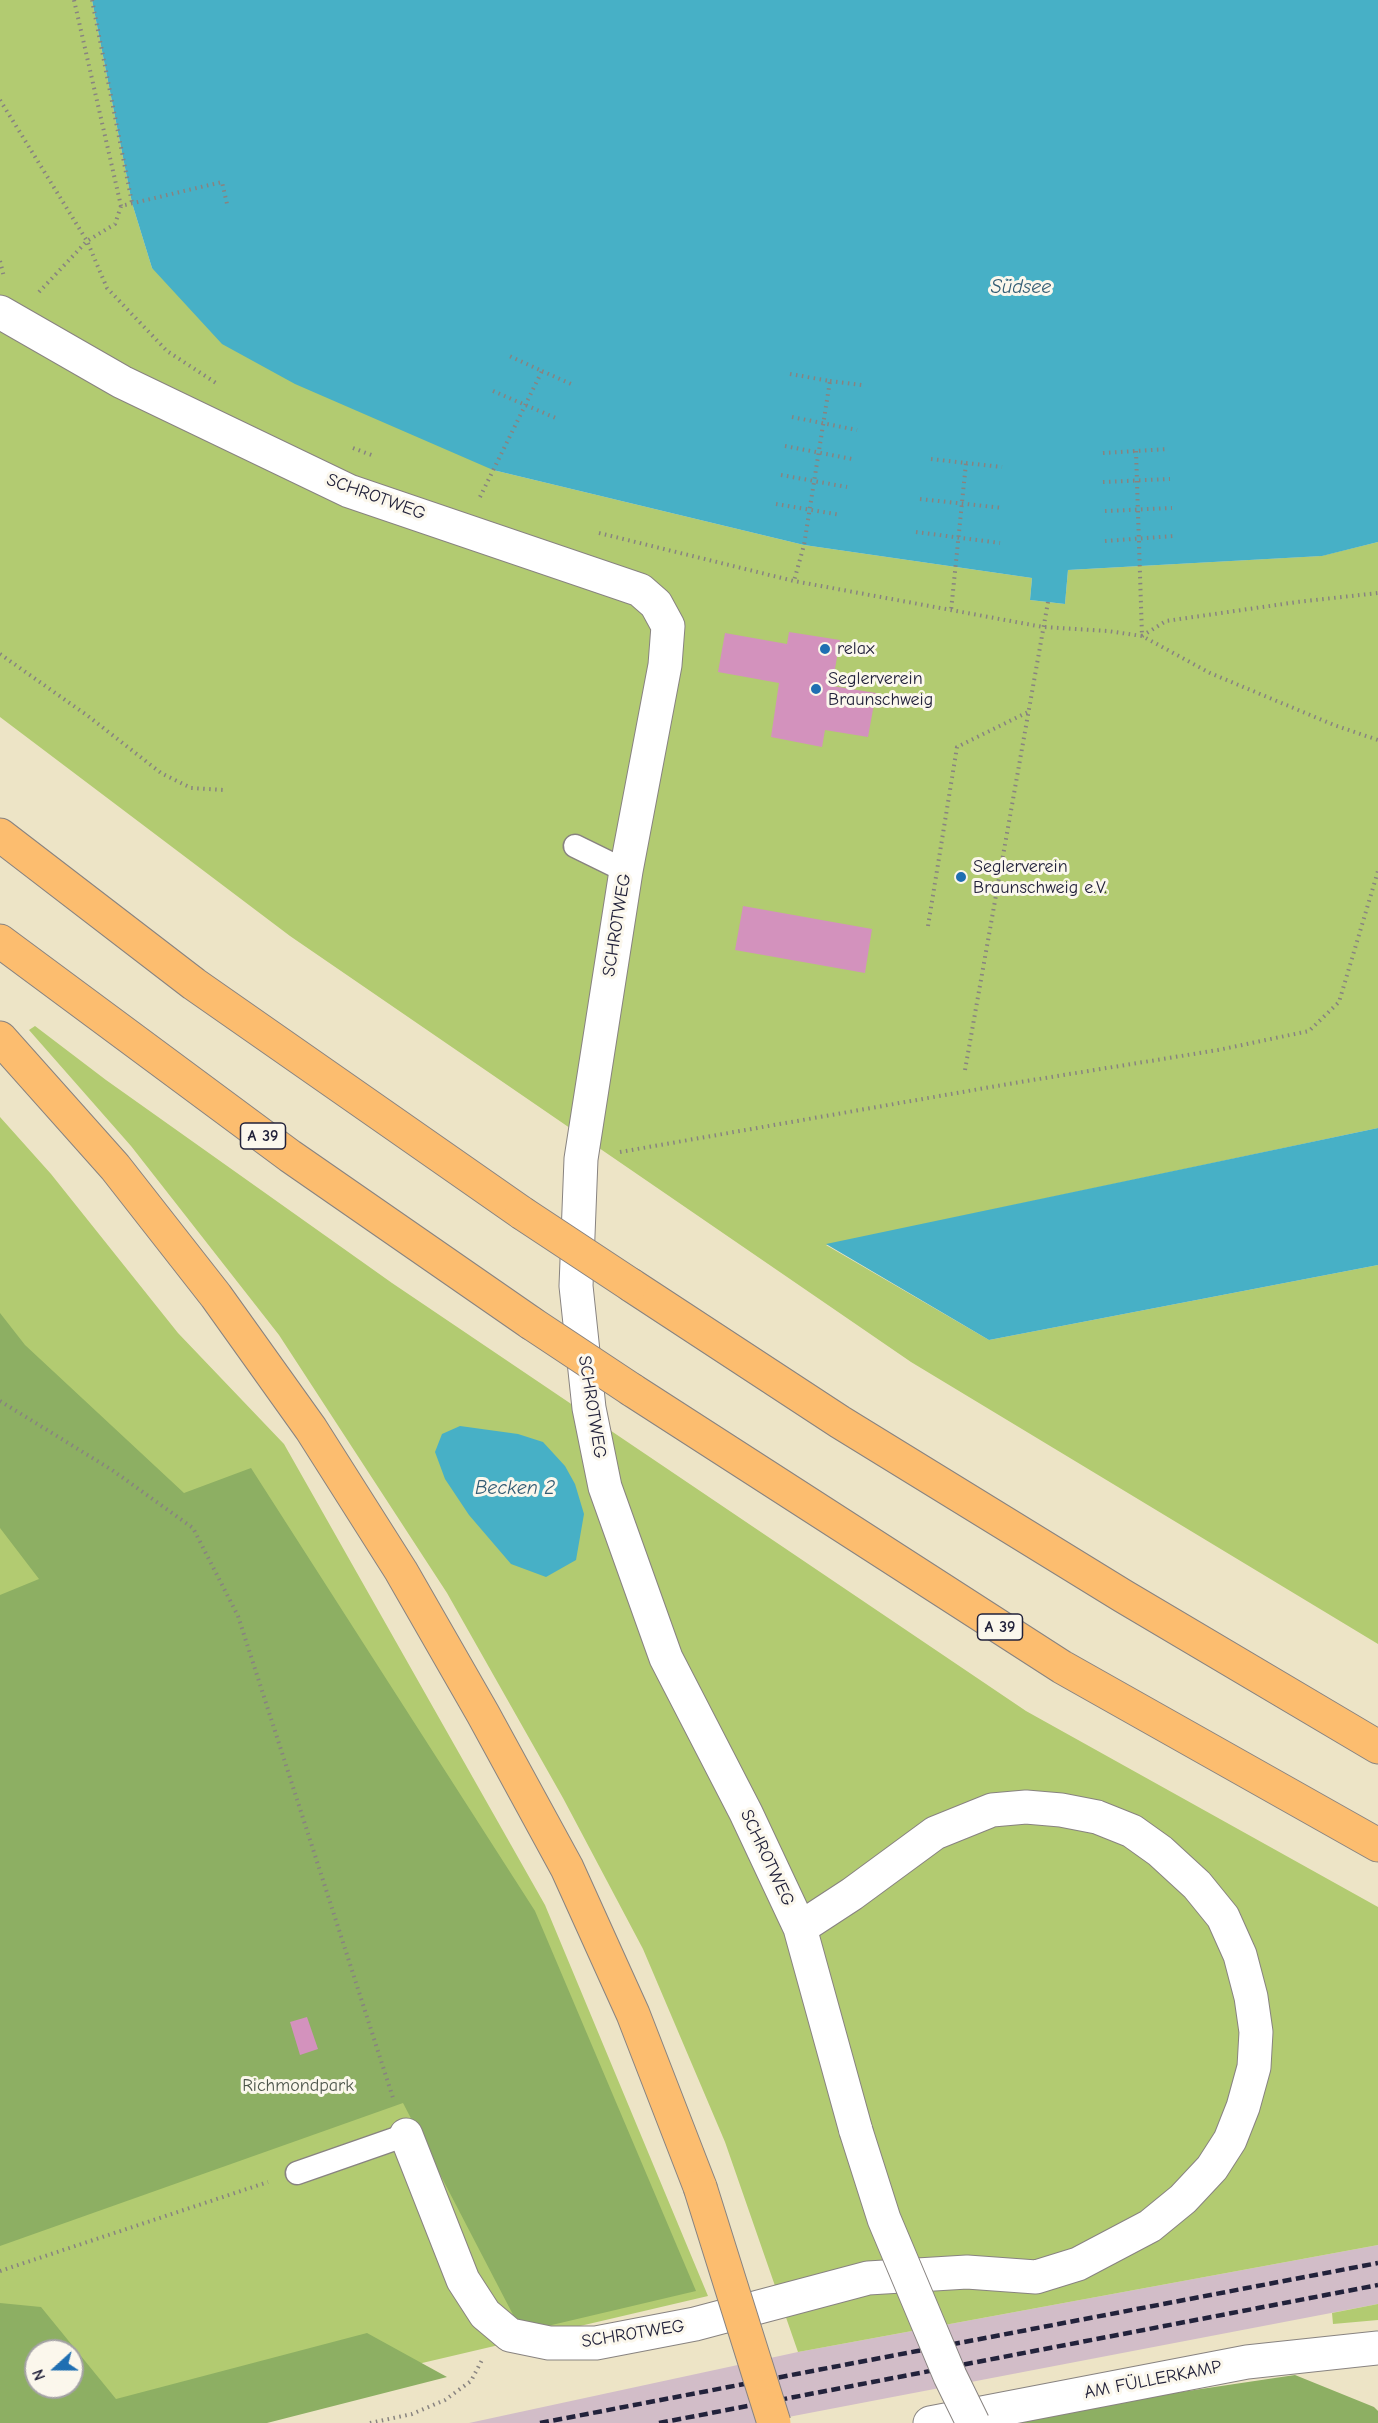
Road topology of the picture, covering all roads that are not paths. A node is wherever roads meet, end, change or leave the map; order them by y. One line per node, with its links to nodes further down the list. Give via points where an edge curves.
1 (7, 315): 4 (street, SCHROTWEG, via 122,382 349,491 640,590 656,604 668,626 665,665)
2 (0, 835): 7 (highway, bridge, via 194,984 522,1213 860,1435)
3 (575, 846): 4 (lane)
4 (626, 871): 9 (street, SCHROTWEG, via 581,1159 576,1286 589,1408 605,1487 666,1658)
5 (0, 941): 8 (highway, A 39, bridge, via 290,1156 632,1390 1062,1667)
6 (0, 1038): 13 (highway, bridge, via 115,1167 216,1296 310,1429 401,1571 483,1714 567,1868 633,2014 700,2187)
7 (1376, 1745)
8 (1378, 1845)
9 (800, 1928): 10 (street, SCHROTWEG, via 935,1833 992,1810 1061,1810 1097,1817 1132,1831 1197,1885 1223,1917 1240,1955 1256,2032 1254,2067 1230,2140 1212,2168 1150,2226 1078,2264 1036,2277 967,2272 868,2278 695,2324 596,2343 549,2343 510,2335 485,2314 463,2280); 15 (street, SCHROTWEG, bridge, via 884,2219)
10 (406, 2135): 11 (lane)
11 (297, 2173)
12 (1378, 2348): 14 (street, AM FÜLLERKAMP, via 1247,2362)
13 (774, 2423)
14 (930, 2423)
15 (973, 2423)

